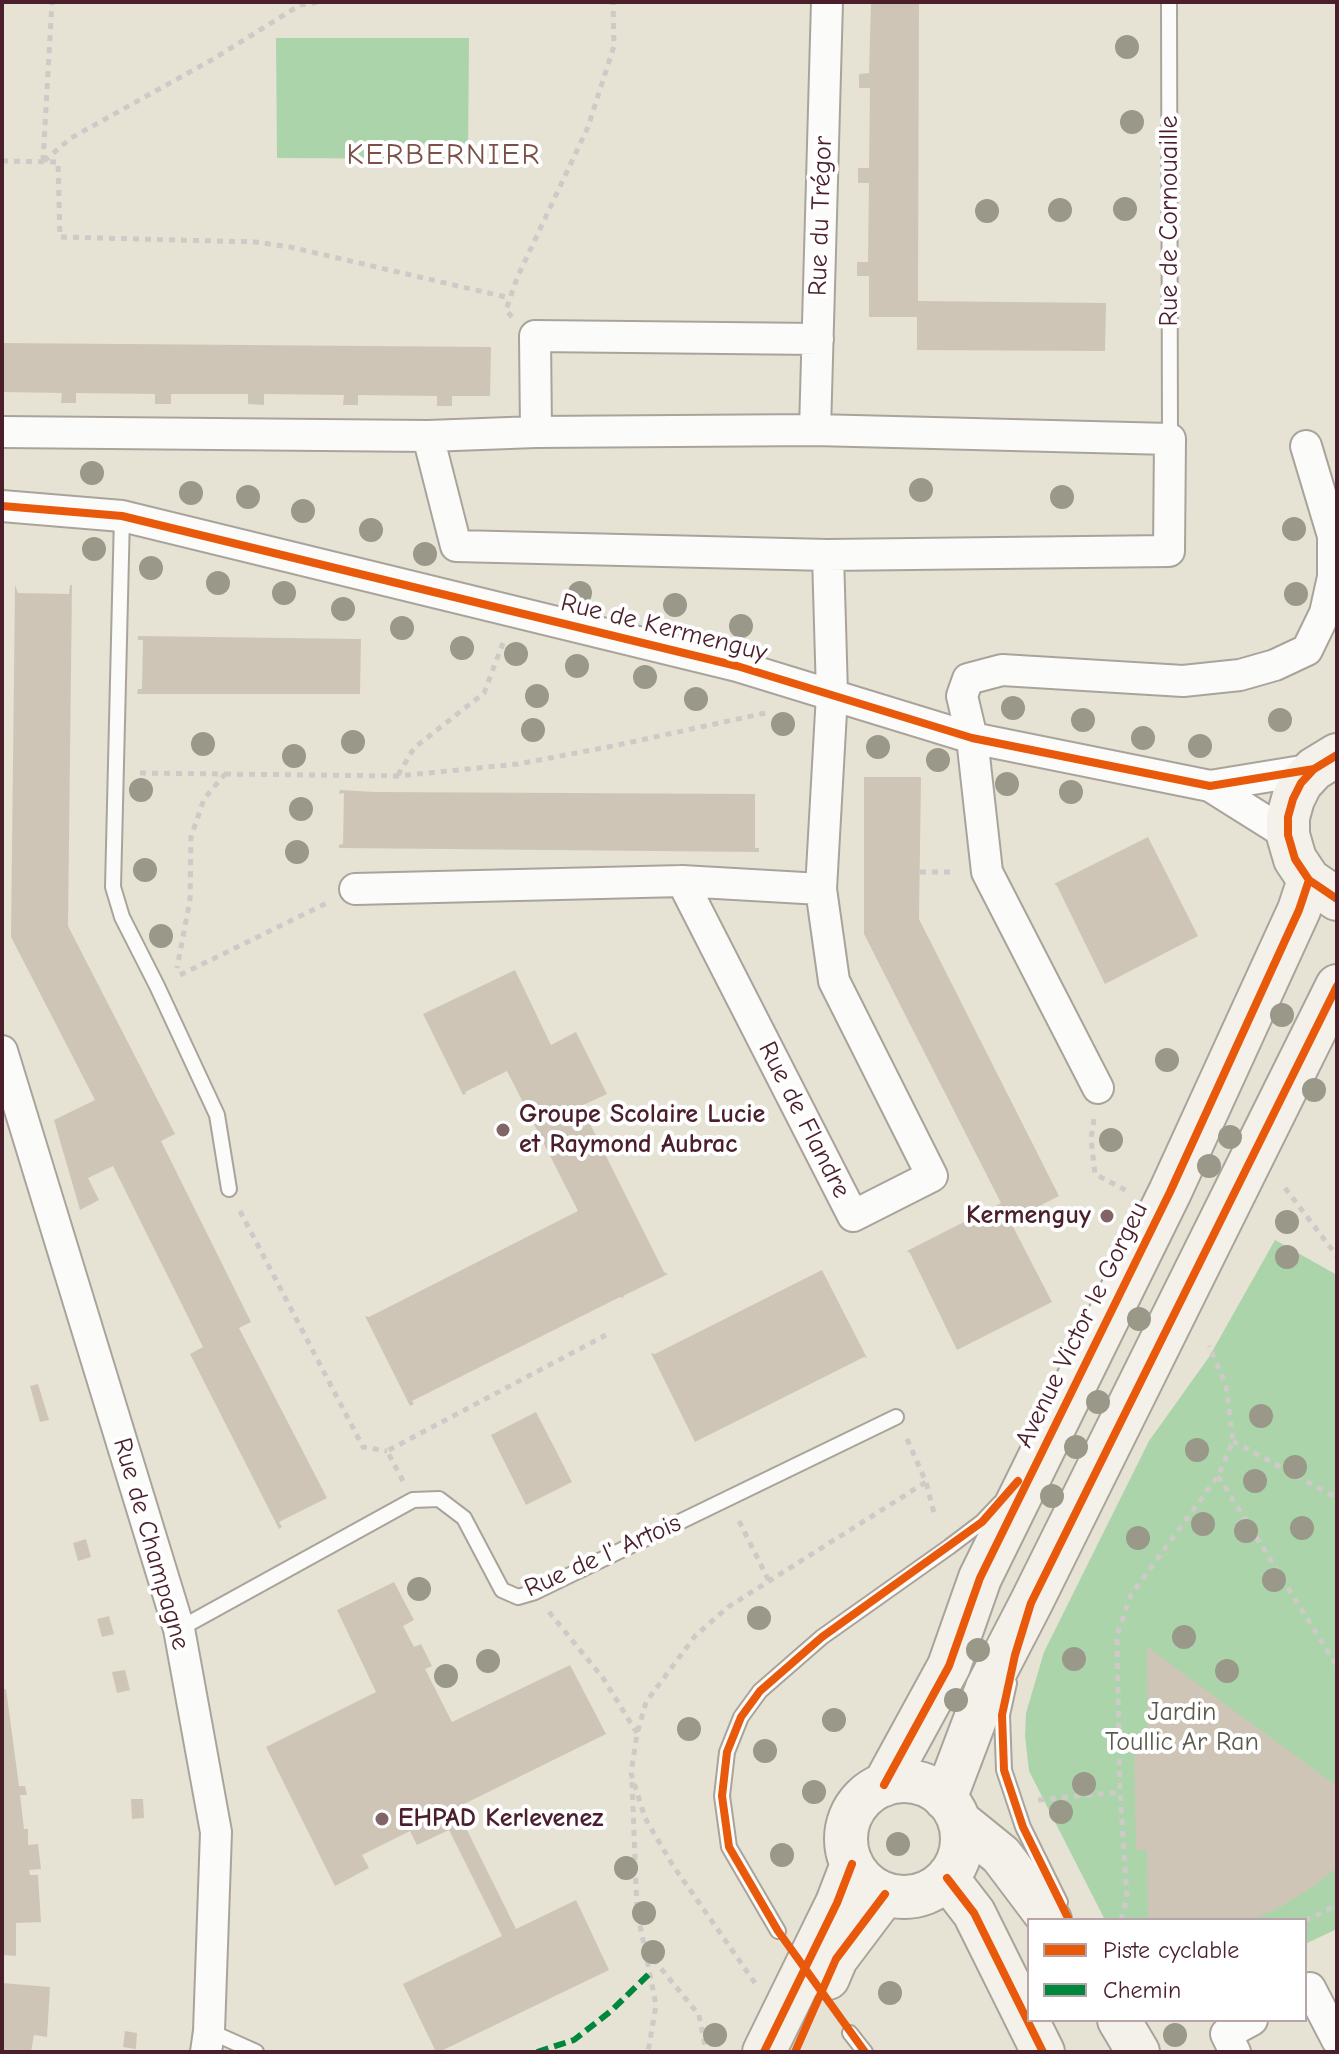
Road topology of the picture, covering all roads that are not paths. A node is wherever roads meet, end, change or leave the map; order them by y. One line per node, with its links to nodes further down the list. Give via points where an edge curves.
1 (827, 2): 3 (street, Rue du Trégor)
2 (1169, 2): 8 (lane, Rue de Cornouaille)
3 (818, 339): 4 (street, Rue du Trégor); 6 (street, via 535,336)
4 (815, 430): 6 (street); 8 (street)
5 (2, 432): 7 (street)
6 (536, 432): 7 (street)
7 (428, 436): 12 (street)
8 (1170, 439): 13 (street, via 1169,551)
9 (1306, 446): 16 (street, via 1333,536 1333,577 1325,613 1307,650 1240,675 1183,681 1002,670 968,679 962,696)
10 (2, 506): 11 (street, Rue de Kermenguy)
11 (122, 516): 14 (street, Rue de Kermenguy); 27 (lane, via 113,887 122,917 217,1115)
12 (456, 546): 13 (street); 14 (street)
13 (828, 555): 15 (street, Rue de Flandre)
14 (467, 598): 15 (street, Rue de Kermenguy)
15 (832, 694): 16 (street, Rue de Kermenguy); 22 (street, Rue de Flandre)
16 (972, 738): 18 (street, Rue de Kermenguy); 26 (street, via 987,872)
17 (1325, 762): 18 (street, Rue de Kermenguy); 19 (main road, via 1301,783 1288,817)
18 (1210, 786): 19 (street, Rue de Kermenguy)
19 (1288, 835): 23 (main road, via 1295,859)
20 (682, 881): 21 (street); 22 (street); 22 (street, Rue de Flandre, via 853,1216 932,1176 834,981)
21 (355, 889)
22 (821, 889)
23 (1323, 889): 29 (main road, Avenue Victor le Gorgeu, via 1299,910 1176,1178)
24 (1337, 986): 30 (main road)
25 (2, 1051): 31 (street, Rue de Champagne)
26 (1098, 1088)
27 (229, 1189)
28 (896, 1417): 31 (lane, Rue de l' Artois, via 535,1592 518,1597 502,1590 464,1518 439,1499 413,1500)
29 (1040, 1453): 32 (main road, Avenue Victor le Gorgeu, via 980,1578 949,1666); 39 (lane, via 982,1522 822,1637 760,1691 741,1717 727,1752 722,1796 729,1847)
30 (1031, 1603): 33 (main road, via 987,1688); 38 (lane, via 1002,1715 1004,1770 1023,1827)
31 (179, 1629): 47 (street, Rue de Champagne, via 216,1832)
32 (884, 1785): 33 (main road, via 923,1784); 34 (main road, via 863,1797 848,1821)
33 (952, 1810): 35 (main road, via 961,1851); 37 (main road, via 1001,1855)
34 (852, 1864): 36 (main road, via 870,1887); 49 (main road)
35 (947, 1878): 36 (main road, via 919,1895); 41 (main road, via 974,1913)
36 (885, 1894): 50 (main road, via 836,1959)
37 (1048, 1918)
38 (1068, 1918)
39 (778, 1931)
40 (1307, 1990): 46 (street)
41 (1027, 2020)
42 (1028, 2022): 52 (main road)
43 (1120, 2022): 53 (main road)
44 (1248, 2022): 54 (street, via 1226,2034)
45 (850, 2033): 51 (lane)
46 (1337, 2040)
47 (207, 2042): 48 (lane)
48 (256, 2052)
49 (764, 2052)
50 (795, 2052)
51 (865, 2052)
52 (1043, 2052)
53 (1138, 2052)
54 (1235, 2052)

